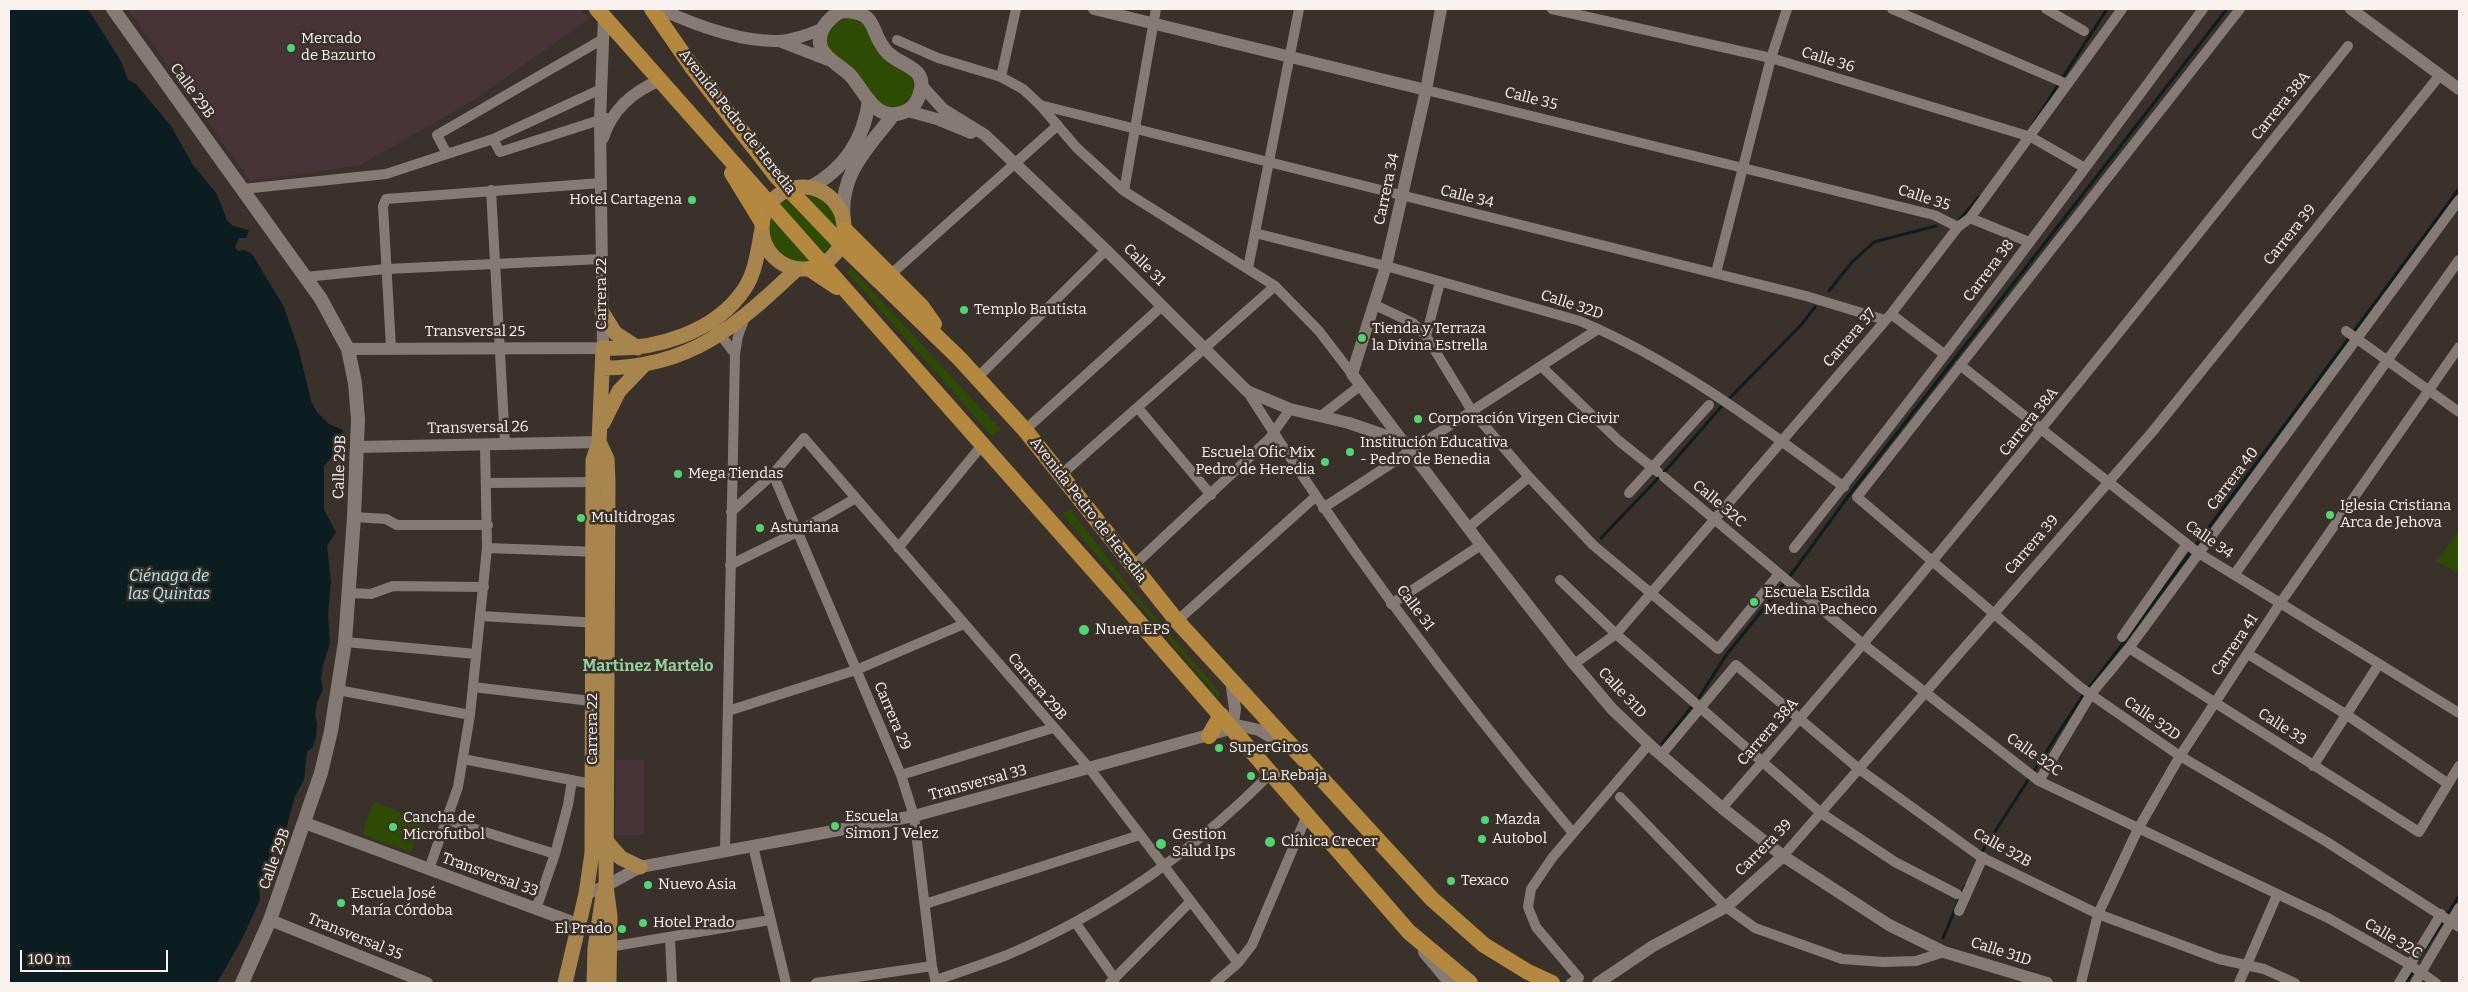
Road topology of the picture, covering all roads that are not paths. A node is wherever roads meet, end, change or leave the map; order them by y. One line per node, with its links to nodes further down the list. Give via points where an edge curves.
1 (113, 9): 57 (main road, Calle 29B)
2 (652, 9): 56 (highway, Avenida Pedro de Heredia, via 734,121)
3 (660, 9): 25 (street, via 716,30)
4 (1016, 9): 31 (street)
5 (1094, 9): 20 (street, Calle 35)
6 (1156, 9): 20 (street)
7 (1299, 9): 27 (street)
8 (1440, 9): 37 (street, Carrera 34)
9 (1552, 9): 28 (street, Calle 36)
10 (1787, 9): 28 (street)
11 (1892, 9): 33 (street)
12 (2046, 9): 22 (street)
13 (2122, 9): 33 (street, Carrera 37)
14 (2203, 9): 54 (street, Carrera 38)
15 (2240, 9): 104 (street)
16 (2351, 9): 30 (street)
17 (842, 10): 18 (main road); 21 (main road, via 834,14)
18 (857, 10): 34 (main road, via 870,20 887,52 916,69)
19 (601, 13): 23 (street, Carrera 22); 32 (highway, Avenida Pedro de Heredia)
20 (1153, 23): 27 (street, Calle 35); 45 (street)
21 (824, 28): 25 (street); 29 (main road, via 820,47)
22 (2084, 31)
23 (603, 39): 36 (street, Carrera 22); 50 (street, via 437,135)
24 (897, 40): 31 (street, via 938,58)
25 (779, 41): 29 (street)
26 (2348, 46): 119 (street, Carrera 38A)
27 (1290, 56): 37 (street, Calle 35); 51 (street)
28 (1771, 58): 46 (street, Calle 36); 53 (street)
29 (828, 60): 38 (main road, via 852,78)
30 (2440, 75): 35 (street); 133 (street, Carrera 39, via 2153,431)
31 (1001, 77): 39 (street, via 1023,89)
32 (661, 80): 42 (street, Carrera 22, via 634,94); 48 (highway, Avenida Pedro de Heredia)
33 (2060, 81): 46 (street, Carrera 37)
34 (922, 86): 40 (main road, via 918,100); 52 (street, Calle 31, via 943,109 985,135)
35 (2459, 89)
36 (601, 90): 43 (street, Carrera 22); 47 (street)
37 (1426, 90): 53 (street, Calle 35); 60 (street, Carrera 34)
38 (869, 100): 41 (main road, via 876,109); 56 (main road, via 856,146 836,170)
39 (1040, 105): 44 (street); 45 (street, Calle 34)
40 (908, 111): 41 (main road); 52 (street, Calle 31, via 966,130)
41 (894, 114): 66 (main road, via 848,178 843,196)
42 (613, 116): 43 (street); 49 (street, Carrera 22)
43 (600, 120): 47 (street, via 500,152); 49 (street, Carrera 22)
44 (1058, 126): 52 (street); 59 (street)
45 (1136, 129): 51 (street, Calle 34); 59 (street)
46 (2029, 137): 54 (street, Calle 36); 63 (street, Carrera 37)
47 (493, 139): 50 (street)
48 (713, 141): 62 (highway, Avenida Pedro de Heredia); 64 (highway)
49 (601, 146): 55 (street, Carrera 22)
50 (447, 154): 57 (street, via 386,174)
51 (1269, 163): 60 (street, Calle 34); 67 (street)
52 (1015, 164): 69 (street, Calle 31); 78 (street)
53 (1742, 167): 65 (street, Calle 35, via 1934,215); 77 (street)
54 (2085, 168): 68 (street, Carrera 38)
55 (601, 183): 58 (street); 70 (street, Carrera 22)
56 (799, 188): 62 (main road, via 781,194); 66 (highway, Avenida Pedro de Heredia); 66 (main road, via 819,190 832,200 841,212)
57 (243, 189): 79 (main road, Calle 29B)
58 (491, 190): 72 (street); 76 (street, via 386,199 383,206)
59 (1124, 191): 75 (street)
60 (1403, 197): 73 (street, Carrera 34); 77 (street, Calle 34)
61 (2459, 200): 89 (street, Carrera 40)
62 (769, 206): 64 (main road); 74 (highway, Avenida Pedro de Heredia)
63 (1970, 218): 65 (street, Carrera 37); 68 (street)
64 (762, 226): 74 (main road, via 772,256 788,267); 87 (main road, via 754,268 745,288)
65 (1958, 227): 86 (street, Carrera 37)
66 (844, 232): 74 (main road, via 838,252); 78 (highway); 101 (highway, Avenida Pedro de Heredia)
67 (1255, 233): 73 (street, Calle 32D); 75 (street)
68 (2029, 242): 100 (street, Carrera 38)
69 (1106, 250): 83 (street, Calle 31); 108 (street)
70 (602, 259): 72 (street); 84 (street, Carrera 22)
71 (2459, 260): 102 (street)
72 (495, 264): 76 (street); 94 (street)
73 (1386, 266): 80 (street, Calle 32D); 82 (street, Carrera 34)
74 (810, 268): 85 (main road); 125 (highway, Avenida Pedro de Heredia, via 854,298)
75 (1248, 268): 81 (street)
76 (386, 269): 79 (street); 93 (street)
77 (1716, 274): 86 (street, Calle 34)
78 (890, 275): 101 (highway, via 922,306)
79 (305, 277): 97 (main road, Calle 29B)
80 (1440, 282): 88 (street, Calle 32D); 91 (street)
81 (1275, 286): 98 (street); 107 (street, via 1320,331)
82 (1375, 305): 91 (street, via 1413,323); 107 (street, Carrera 34)
83 (1162, 306): 98 (street, Calle 31); 118 (street)
84 (602, 312): 95 (street, Carrera 22); 96 (main road, via 616,333)
85 (745, 317): 90 (main road); 99 (street)
86 (1888, 317): 100 (street, Calle 34); 121 (street, Carrera 37)
87 (710, 321): 90 (street); 96 (main road, via 688,334)
88 (1598, 328): 105 (street); 121 (street, Calle 32D, via 1697,381)
89 (2351, 334): 102 (street); 151 (street, Carrera 40)
90 (721, 335): 99 (street); 103 (main road, via 692,350)
91 (1426, 336): 115 (street)
92 (2459, 347): 110 (street, Carrera 41)
93 (391, 348): 94 (street, Transversal 25); 97 (street, Transversal 25)
94 (500, 348): 95 (street, Transversal 25); 123 (street)
95 (602, 348): 96 (main road); 106 (main road, Carrera 22)
96 (638, 348)
97 (348, 349): 127 (main road, Calle 29B, via 355,382)
98 (1203, 349): 111 (street, Calle 31); 113 (street)
99 (735, 354): 141 (street)
100 (1944, 354): 135 (street, Carrera 38)
101 (959, 358): 108 (highway, Avenida Pedro de Heredia)
102 (2389, 360): 110 (street); 157 (street)
103 (645, 364): 106 (main road); 122 (main road, via 625,384 610,407)
104 (1960, 365): 119 (street, Calle 34); 153 (street, Calle 32D, via 1857,497)
105 (1542, 367): 115 (street); 128 (street, Calle 32C, via 1619,441)
106 (602, 368): 122 (main road, Carrera 22)
107 (1352, 374): 109 (street, Calle 31D)
108 (977, 378): 118 (highway, Avenida Pedro de Heredia)
109 (1361, 385): 117 (street); 126 (street, Calle 31D)
110 (2430, 389): 116 (street); 162 (street, Carrera 41)
111 (1247, 391): 114 (street, Calle 31); 120 (street, Calle 31)
112 (1710, 405): 128 (street)
113 (1138, 408): 130 (street); 137 (street)
114 (1290, 409): 117 (street, Calle 31); 120 (street)
115 (1472, 411): 126 (street); 131 (street)
116 (2459, 412)
117 (1321, 416): 126 (street, Calle 31, via 1358,425)
118 (1025, 430): 130 (highway, Avenida Pedro de Heredia)
119 (2042, 430): 133 (street, Calle 34); 153 (street, Carrera 38A)
120 (1274, 432): 137 (street); 138 (street, Calle 31)
121 (1782, 441): 135 (street, Calle 32D); 143 (street, Carrera 37)
122 (599, 442): 123 (street, Transversal 26); 132 (main road, Carrera 22, via 607,459)
123 (505, 443): 124 (street, Transversal 26)
124 (485, 444): 127 (street, Transversal 26); 134 (street)
125 (983, 444): 149 (street); 190 (highway, Avenida Pedro de Heredia)
126 (1407, 446): 140 (street); 145 (street, Calle 31D)
127 (358, 447): 142 (main road, Calle 29B)
128 (1658, 472): 136 (street); 143 (street, Calle 32C)
129 (773, 474): 139 (street, Carrera 29B, via 804,438); 141 (street); 146 (street, Carrera 29)
130 (1062, 474): 155 (highway, Avenida Pedro de Heredia)
131 (1529, 478): 145 (street); 161 (street, via 1593,545)
132 (601, 482): 134 (street); 152 (main road, Carrera 22)
133 (2108, 482): 151 (street, Calle 34); 164 (street, Carrera 39)
134 (487, 483): 144 (street)
135 (1844, 487): 150 (street, Carrera 38)
136 (1629, 493)
137 (1211, 495): 155 (street)
138 (1316, 497): 140 (street, Calle 31); 166 (street)
139 (856, 498): 146 (street); 149 (street, Carrera 29B)
140 (1323, 508): 163 (street, Calle 31)
141 (731, 512): 154 (street)
142 (354, 517): 144 (street, via 386,519 397,525); 160 (main road, Calle 29B)
143 (1715, 520): 156 (street, Calle 32C); 161 (street, Carrera 37)
144 (488, 525): 148 (street)
145 (1468, 528): 147 (street, Calle 31D)
146 (797, 532): 154 (street); 178 (street, Carrera 29)
147 (1481, 545): 163 (street); 176 (street, Calle 31D)
148 (487, 548): 152 (street); 159 (street)
149 (898, 548): 168 (street, Carrera 29B)
150 (1794, 548)
151 (2192, 548): 157 (street, Calle 34); 170 (street); 173 (street, Carrera 40)
152 (601, 552): 167 (main road, Carrera 22)
153 (1932, 563): 164 (street, Calle 32D); 172 (street, Carrera 38A)
154 (730, 565): 187 (street)
155 (1132, 567): 166 (highway, Avenida Pedro de Heredia)
156 (1781, 575): 161 (street, via 1718,649); 172 (street, Calle 32C)
157 (2234, 575): 162 (street, Calle 34)
158 (1560, 580): 169 (street)
159 (484, 587): 160 (street, via 394,586 371,594); 165 (street)
160 (348, 593): 171 (main road, Calle 29B)
161 (1652, 594): 169 (street, Carrera 37)
162 (2281, 602): 175 (street, Carrera 41); 177 (street, Calle 34)
163 (1391, 604): 220 (street, Calle 31, via 1506,753)
164 (1994, 614): 182 (street, Calle 32D); 183 (street, Carrera 39)
165 (481, 616): 167 (street); 174 (street)
166 (1177, 621): 179 (highway, Avenida Pedro de Heredia)
167 (600, 623): 184 (main road, Carrera 22)
168 (964, 624): 178 (street); 193 (street, Carrera 29B)
169 (1616, 634): 176 (street, Carrera 37); 186 (street)
170 (2122, 636)
171 (345, 642): 174 (street); 181 (main road, Calle 29B)
172 (1863, 644): 183 (street, Calle 32C); 192 (street, Carrera 38A)
173 (2129, 648): 182 (street, Carrera 40); 185 (street, Calle 33)
174 (476, 654): 180 (street)
175 (2248, 654): 185 (street, Carrera 41); 191 (street)
176 (1574, 664): 196 (street, Calle 31D, via 1612,709)
177 (2379, 664): 188 (street, Calle 34); 191 (street)
178 (856, 670): 187 (street); 207 (street, Carrera 29)
179 (1231, 680): 194 (street, via 1235,704); 198 (highway, Avenida Pedro de Heredia)
180 (473, 687): 184 (street); 189 (street)
181 (338, 690): 189 (street); 218 (main road, Calle 29B, via 322,766)
182 (2087, 691): 199 (street, Calle 32D); 209 (street, Carrera 40)
183 (1925, 693): 205 (street, Carrera 39); 209 (street, Calle 32C)
184 (600, 702): 211 (main road, Carrera 22)
185 (2214, 702): 199 (street, Carrera 41); 202 (street, Calle 33)
186 (1697, 705): 192 (street, Calle 32B, via 1736,665); 197 (street); 201 (street)
187 (728, 711): 224 (street)
188 (2459, 713)
189 (470, 714): 200 (street)
190 (1221, 715): 194 (highway, Avenida Pedro de Heredia); 195 (highway)
191 (2346, 715): 202 (street); 210 (street)
192 (1799, 719): 201 (street, Carrera 38A); 205 (street, Calle 32B)
193 (1053, 728): 204 (street, Carrera 29B); 207 (street)
194 (1232, 730): 195 (street, Transversal 33); 198 (street, Transversal 33, via 1241,726 1258,730); 206 (highway, Avenida Pedro de Heredia)
195 (1209, 736): 204 (street, Transversal 33)
196 (1649, 744): 197 (street, Calle 31D); 220 (street)
197 (1661, 755): 213 (street, Calle 31D)
198 (1302, 756): 251 (highway, Avenida Pedro de Heredia, via 1438,905 1469,934)
199 (2180, 756): 219 (street, Carrera 41); 242 (street, Calle 32D, via 2327,842)
200 (463, 759): 208 (street); 217 (street)
201 (1763, 762): 213 (street, Carrera 38A); 214 (street)
202 (2313, 766): 210 (street, Calle 33, via 2419,832)
203 (2459, 766): 210 (street)
204 (1090, 769): 216 (street, Transversal 33); 221 (street, Carrera 29B)
205 (1859, 769): 214 (street, Carrera 39); 227 (street, Calle 32B)
206 (1271, 773): 215 (highway, Avenida Pedro de Heredia); 229 (street, via 1216,825)
207 (901, 775): 216 (street, Carrera 29)
208 (572, 780): 211 (street); 225 (street)
209 (2039, 780): 219 (street, Calle 32C)
210 (2447, 783)
211 (600, 785): 222 (main road, Carrera 22); 232 (main road, Carrera 22)
212 (1620, 797): 237 (street)
213 (1722, 808): 226 (street, Calle 31D)
214 (1821, 813): 226 (street, Carrera 39); 233 (street, via 1895,862)
215 (1307, 815): 247 (highway, Avenida Pedro de Heredia); 252 (street, via 1261,928)
216 (914, 816): 223 (street, Transversal 33); 236 (street, Carrera 29)
217 (447, 820): 225 (street); 230 (street)
218 (305, 823): 230 (street, Transversal 33); 243 (main road, Calle 29B)
219 (2138, 829): 234 (street, Calle 32C); 241 (street, Carrera 41)
220 (1573, 833): 256 (street, via 1535,882 1528,907 1536,927)
221 (1140, 835): 229 (street, Carrera 29B); 236 (street)
222 (607, 842): 228 (main road, via 621,858); 231 (main road, Carrera 22)
223 (753, 846): 224 (street, Transversal 33); 244 (street)
224 (725, 851): 228 (street, Transversal 33)
225 (555, 854): 239 (street)
226 (1782, 856): 237 (street, Carrera 39); 250 (street, Calle 31D, via 1889,925)
227 (1980, 856): 240 (street); 241 (street, Calle 32B)
228 (640, 866): 231 (street, Transversal 33)
229 (1164, 866): 235 (street, Carrera 29B); 245 (street)
230 (429, 869): 239 (street, Transversal 33)
231 (606, 886): 232 (street, Transversal 33); 249 (main road, Carrera 22, via 610,916)
232 (586, 894): 246 (main road, Carrera 22)
233 (1957, 894)
234 (2277, 895): 253 (street); 255 (street, Calle 32C, via 2328,918)
235 (1191, 901): 252 (street, Carrera 29B); 258 (street)
236 (925, 904): 254 (street, Carrera 29)
237 (1726, 907): 250 (street, via 1755,928 1842,959 1916,961); 273 (street, Carrera 39, via 1653,946)
238 (2459, 908): 242 (street)
239 (536, 909): 246 (street, Transversal 33)
240 (1959, 912)
241 (2098, 914): 253 (street, Calle 32B, via 2219,959); 275 (street, Carrera 41)
242 (2448, 919): 255 (street)
243 (270, 920): 260 (main road, Calle 29B); 261 (street, Transversal 35)
244 (770, 920): 248 (street); 266 (street)
245 (1075, 922): 258 (street); 259 (street, via 1007,955)
246 (580, 925): 249 (main road); 262 (main road, Carrera 22)
247 (1409, 932): 269 (main road); 270 (highway, Avenida Pedro de Heredia)
248 (670, 937): 249 (street); 265 (street)
249 (602, 948): 263 (main road, Carrera 22); 264 (main road, Carrera 22, via 609,964)
250 (1944, 952): 274 (street, Calle 31D)
251 (1507, 959): 271 (main road); 272 (highway, Avenida Pedro de Heredia)
252 (1238, 963): 268 (street)
253 (2246, 965): 276 (street); 277 (street, Calle 32B)
254 (932, 966): 257 (street); 259 (street, Carrera 29)
255 (2415, 968): 278 (street); 279 (street); 280 (street, Calle 32C)
256 (1575, 980)
257 (843, 981): 267 (street)
258 (1112, 981)
259 (936, 982)
260 (242, 983)
261 (427, 983)
262 (565, 983)
263 (594, 983)
264 (609, 983)
265 (672, 983)
266 (786, 983)
267 (816, 983)
268 (1215, 983)
269 (1451, 983)
270 (1470, 983)
271 (1534, 983)
272 (1552, 983)
273 (1598, 983)
274 (2047, 983)
275 (2082, 983)
276 (2239, 983)
277 (2295, 983)
278 (2399, 983)
279 (2415, 983)
280 (2436, 983)

